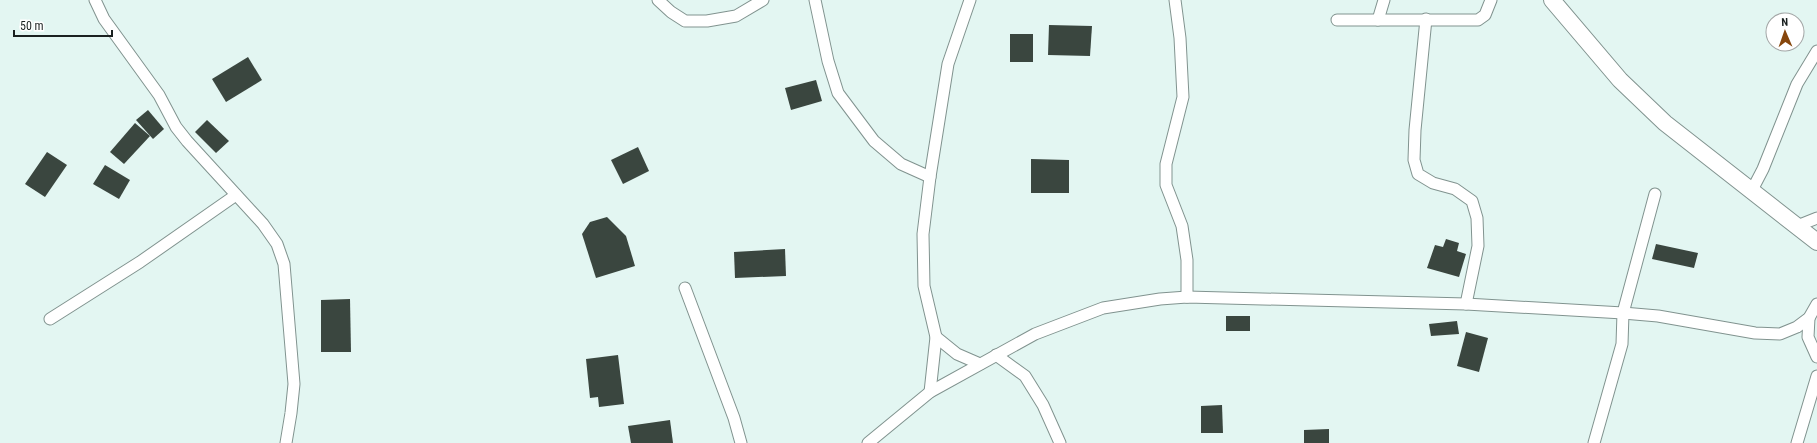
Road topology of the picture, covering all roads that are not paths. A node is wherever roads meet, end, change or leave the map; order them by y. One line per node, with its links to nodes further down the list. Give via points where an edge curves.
1 (95, 0): 17 (street, via 104,19 159,95 186,141)
2 (658, 0): 3 (street, via 670,12 685,21 707,21 736,16)
3 (763, 0)
4 (815, 0): 14 (street, via 838,94 874,141 901,164)
5 (970, 0): 14 (street, via 948,64)
6 (1175, 0): 22 (street, via 1183,97 1166,164 1166,185 1182,226 1187,260)
7 (1384, 0): 12 (street)
8 (1491, 0): 10 (street, via 1485,15 1478,20)
9 (1552, 0): 15 (street, via 1620,80 1664,123)
10 (1426, 19): 12 (street); 23 (street, via 1414,160 1418,174 1432,183 1455,189 1472,201 1477,218 1478,246)
11 (1337, 20): 12 (street)
12 (1378, 20)
13 (1817, 51): 15 (street, via 1797,84 1763,169)
14 (930, 177): 28 (street, via 923,234 924,286)
15 (1751, 192): 19 (street)
16 (1655, 194): 25 (street)
17 (236, 195): 27 (street, via 140,262); 34 (street, via 277,244 284,264 294,384)
18 (1817, 218): 19 (street)
19 (1797, 226): 20 (street)
20 (1817, 242)
21 (685, 288): 35 (street)
22 (1187, 297): 23 (street); 29 (street, via 1160,298 1103,308 1035,334)
23 (1466, 304): 25 (street)
24 (1817, 304): 26 (street)
25 (1623, 313): 26 (street, via 1658,316 1755,334 1780,334 1797,327); 38 (street, via 1622,344)
26 (1809, 318): 30 (street, via 1808,338)
27 (50, 319)
28 (936, 337): 31 (street, via 957,354); 33 (street)
29 (996, 356): 31 (street); 37 (street, via 1025,376 1043,405)
30 (1817, 357)
31 (980, 364): 33 (street)
32 (1817, 376): 39 (street)
33 (930, 392): 36 (street)
34 (286, 443)
35 (741, 443)
36 (868, 443)
37 (1060, 443)
38 (1594, 443)
39 (1797, 443)

